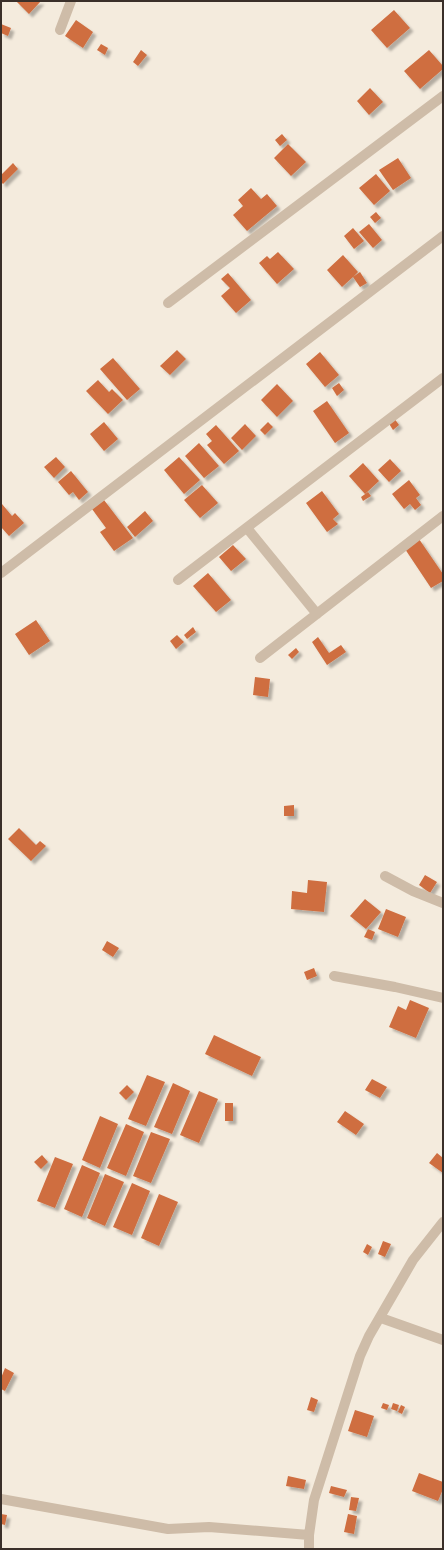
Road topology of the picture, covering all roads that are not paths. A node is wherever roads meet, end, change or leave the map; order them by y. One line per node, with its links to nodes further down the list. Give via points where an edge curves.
1 (71, 1): 2 (street)
2 (60, 30)
3 (443, 96): 5 (street)
4 (443, 236): 9 (street)
5 (168, 303)
6 (443, 378): 8 (street)
7 (443, 516): 11 (street)
8 (247, 528): 10 (street); 11 (street)
9 (1, 573)
10 (178, 580)
11 (317, 614): 12 (street)
12 (260, 658)
13 (385, 876): 14 (street)
14 (443, 903)
15 (334, 976): 16 (street)
16 (443, 998)
17 (443, 1222): 18 (street, via 413,1260)
18 (381, 1318): 19 (street); 21 (street, via 360,1356 314,1500)
19 (443, 1340)
20 (1, 1499): 21 (street, via 168,1529 209,1527)
21 (309, 1535): 22 (street)
22 (309, 1549)

